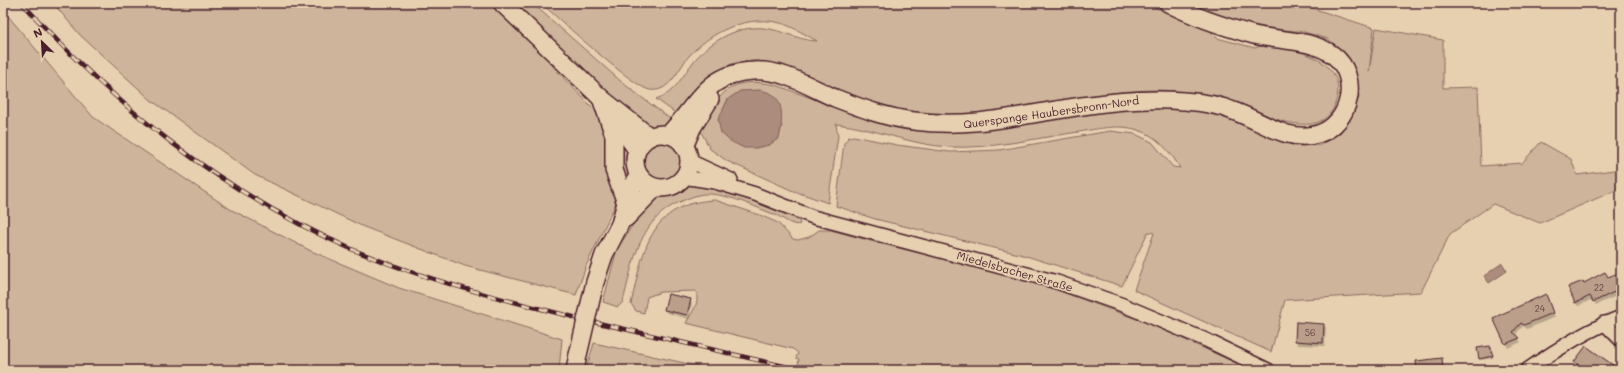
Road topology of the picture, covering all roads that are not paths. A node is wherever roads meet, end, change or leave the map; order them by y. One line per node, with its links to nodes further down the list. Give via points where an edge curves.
1 (502, 3): 4 (main road)
2 (1168, 3): 3 (main road, Querspange Haubersbronn-Nord, via 1229,28 1320,47 1334,56 1342,64 1350,91 1342,115 1333,126 1319,134 1300,136 1287,134 1212,104 1163,99 1102,103 968,124 936,124 875,113 784,75 756,70)
3 (732, 75): 5 (main road, Querspange Haubersbronn-Nord, via 718,80 706,89); 8 (main road, via 702,110)
4 (601, 98): 6 (main road); 7 (main road); 13 (main road, via 614,135 614,170)
5 (668, 135): 6 (main road); 8 (main road, via 677,139)
6 (650, 137): 7 (main road)
7 (637, 150): 9 (main road, via 635,162)
8 (686, 152): 10 (main road, via 687,171); 12 (street, via 694,163 728,178)
9 (638, 175): 11 (main road); 13 (main road)
10 (683, 177): 11 (main road, via 671,186); 12 (street, via 715,182)
11 (656, 188): 14 (main road)
12 (755, 194): 19 (street, Miedelsbacher Straße, via 813,216 896,240 976,259 1094,295 1199,337)
13 (626, 203): 14 (main road)
14 (620, 224): 18 (main road, bridge, via 604,255 595,282)
15 (1621, 317): 16 (street)
16 (1604, 323): 17 (street); 20 (street, via 1563,345)
17 (1621, 340)
18 (576, 362)
19 (1268, 370)
20 (1527, 370)

